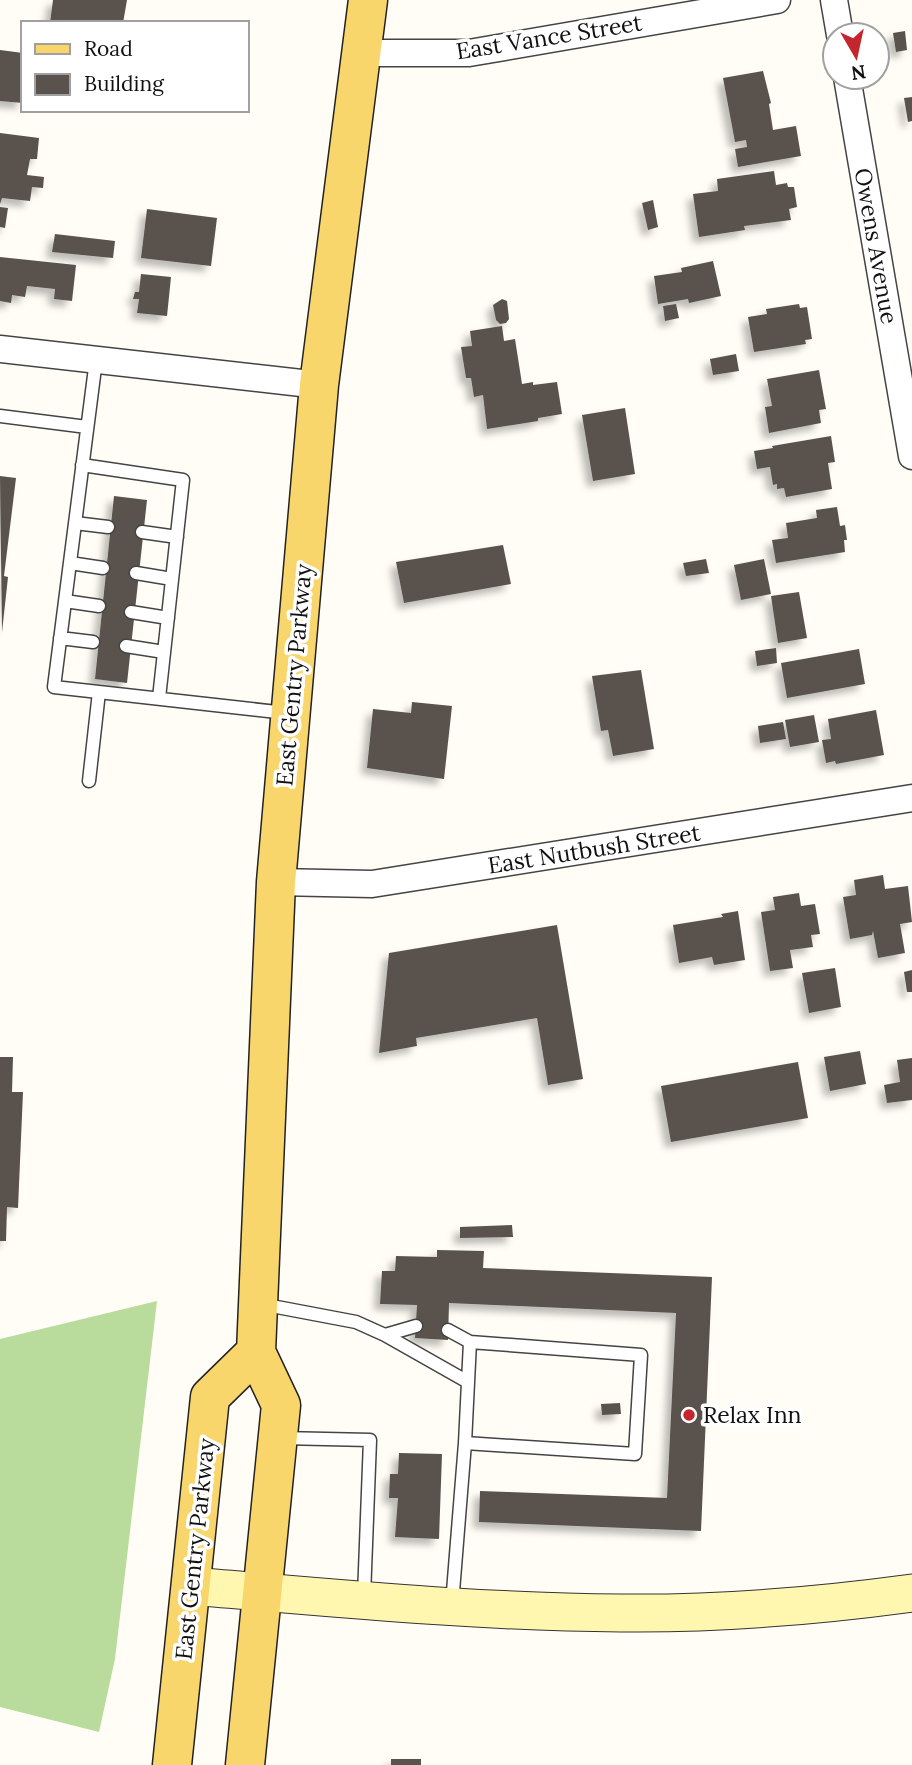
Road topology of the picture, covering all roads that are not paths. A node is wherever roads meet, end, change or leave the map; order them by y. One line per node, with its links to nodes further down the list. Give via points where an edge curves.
1 (368, 0): 5 (main road, East Gentry Parkway)
2 (777, 0): 5 (street, East Vance Street, via 469,52)
3 (834, 0): 4 (street)
4 (838, 21)
5 (361, 53): 9 (main road, East Gentry Parkway)
6 (849, 91): 12 (street, Owens Avenue)
7 (0, 349): 8 (street)
8 (96, 360): 9 (street); 11 (lane)
9 (319, 385): 32 (main road, East Gentry Parkway)
10 (0, 416): 11 (lane)
11 (88, 428): 13 (lane)
12 (912, 456)
13 (82, 465): 14 (lane); 17 (lane, via 183,480)
14 (75, 523): 15 (lane); 18 (lane)
15 (108, 527)
16 (142, 532): 17 (lane)
17 (177, 537): 21 (lane)
18 (70, 563): 19 (lane); 22 (lane)
19 (103, 568)
20 (135, 573): 21 (lane)
21 (172, 579): 25 (lane)
22 (65, 601): 23 (lane); 26 (lane)
23 (99, 606)
24 (131, 612): 25 (lane)
25 (168, 618): 29 (lane)
26 (60, 638): 27 (lane); 30 (lane, via 54,687)
27 (93, 642)
28 (126, 646): 29 (lane)
29 (164, 652): 31 (lane)
30 (99, 692): 31 (lane); 33 (lane)
31 (159, 698): 32 (lane)
32 (290, 714): 35 (main road, East Gentry Parkway)
33 (89, 781)
34 (912, 798): 35 (street, East Nutbush Street, via 372,884)
35 (276, 882): 36 (main road, East Gentry Parkway)
36 (258, 1304): 39 (lane, via 356,1322); 41 (main road, East Gentry Parkway)
37 (416, 1326): 39 (lane)
38 (448, 1330): 40 (lane)
39 (385, 1335): 42 (lane)
40 (471, 1342): 42 (lane); 44 (lane, via 641,1355 635,1454)
41 (256, 1352): 43 (main road, East Gentry Parkway, via 281,1405); 45 (main road, East Gentry Parkway, via 210,1397)
42 (468, 1382): 44 (lane)
43 (278, 1438): 46 (main road, East Gentry Parkway); 48 (lane, via 370,1440)
44 (465, 1443): 49 (lane)
45 (191, 1586): 46 (main road); 50 (main road, East Gentry Parkway)
46 (263, 1592): 48 (main road); 51 (main road, East Gentry Parkway)
47 (912, 1593): 49 (main road, via 684,1612)
48 (364, 1600): 49 (main road)
49 (452, 1607)
50 (172, 1765)
51 (245, 1765)

